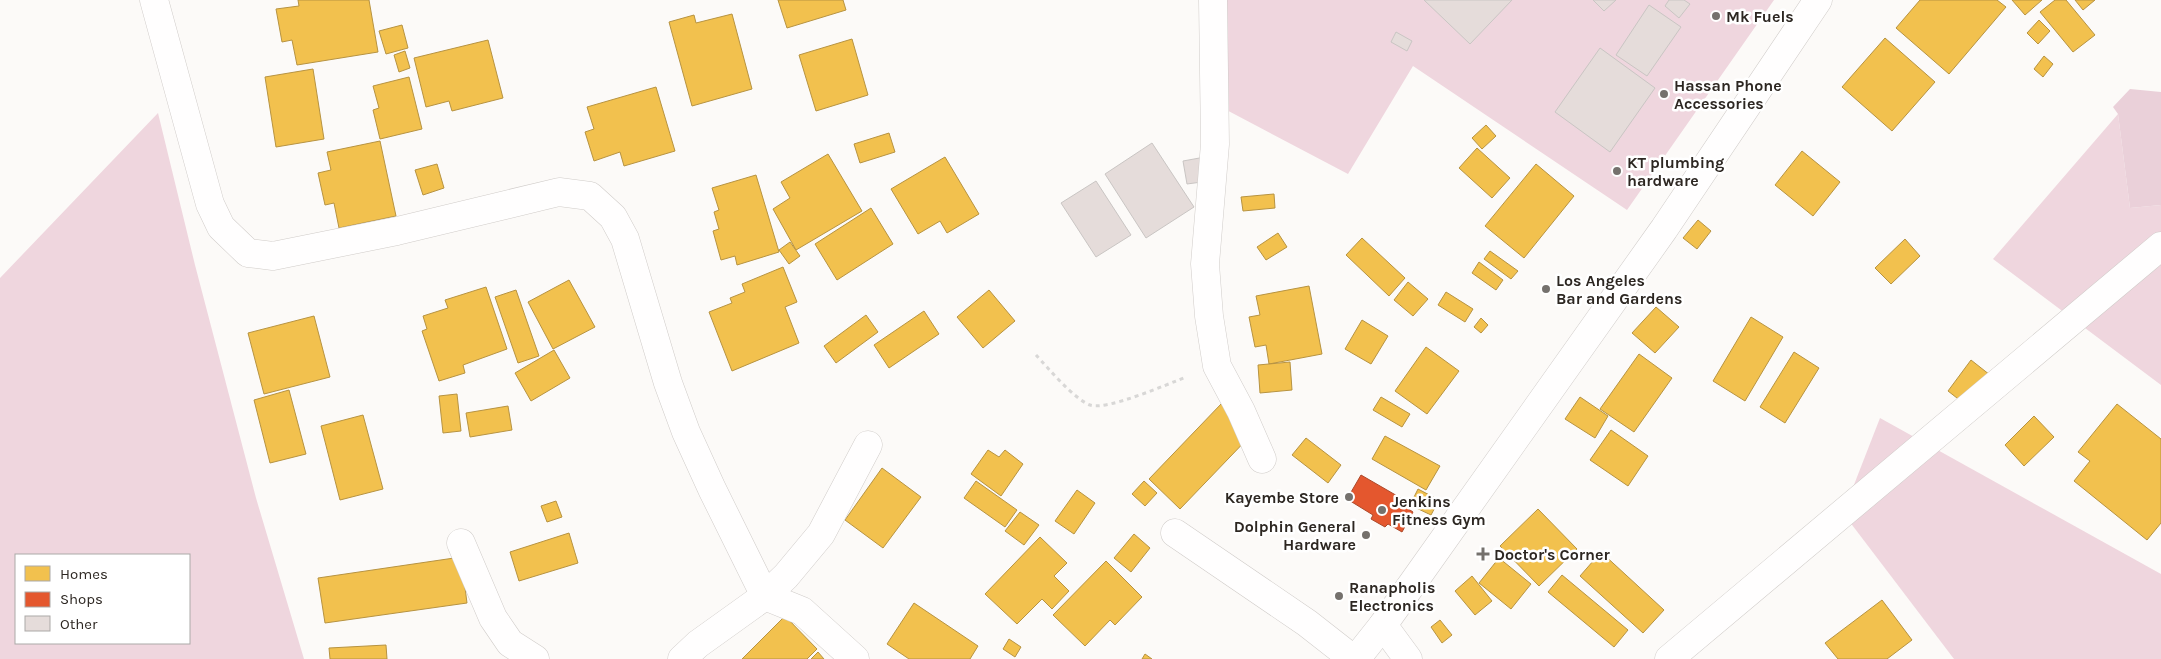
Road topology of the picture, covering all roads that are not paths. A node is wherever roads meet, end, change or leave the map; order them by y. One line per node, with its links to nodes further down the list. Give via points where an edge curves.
1 (154, 0): 9 (street, via 210,204 222,227 248,253 273,256 397,231 559,192 590,196 613,217 625,239 686,432)
2 (1213, 0): 6 (street, via 1215,144 1205,264 1209,316 1217,366)
3 (1818, 0): 10 (street, via 1664,229)
4 (2161, 246): 16 (street)
5 (868, 445): 9 (street, via 821,534)
6 (1262, 459)
7 (1176, 533): 14 (street)
8 (461, 543): 11 (street, via 493,618 510,643)
9 (765, 596): 12 (street); 13 (street, via 802,611)
10 (1383, 625): 14 (street); 15 (street)
11 (535, 659)
12 (682, 659)
13 (855, 659)
14 (1355, 659)
15 (1408, 659)
16 (1669, 659)

